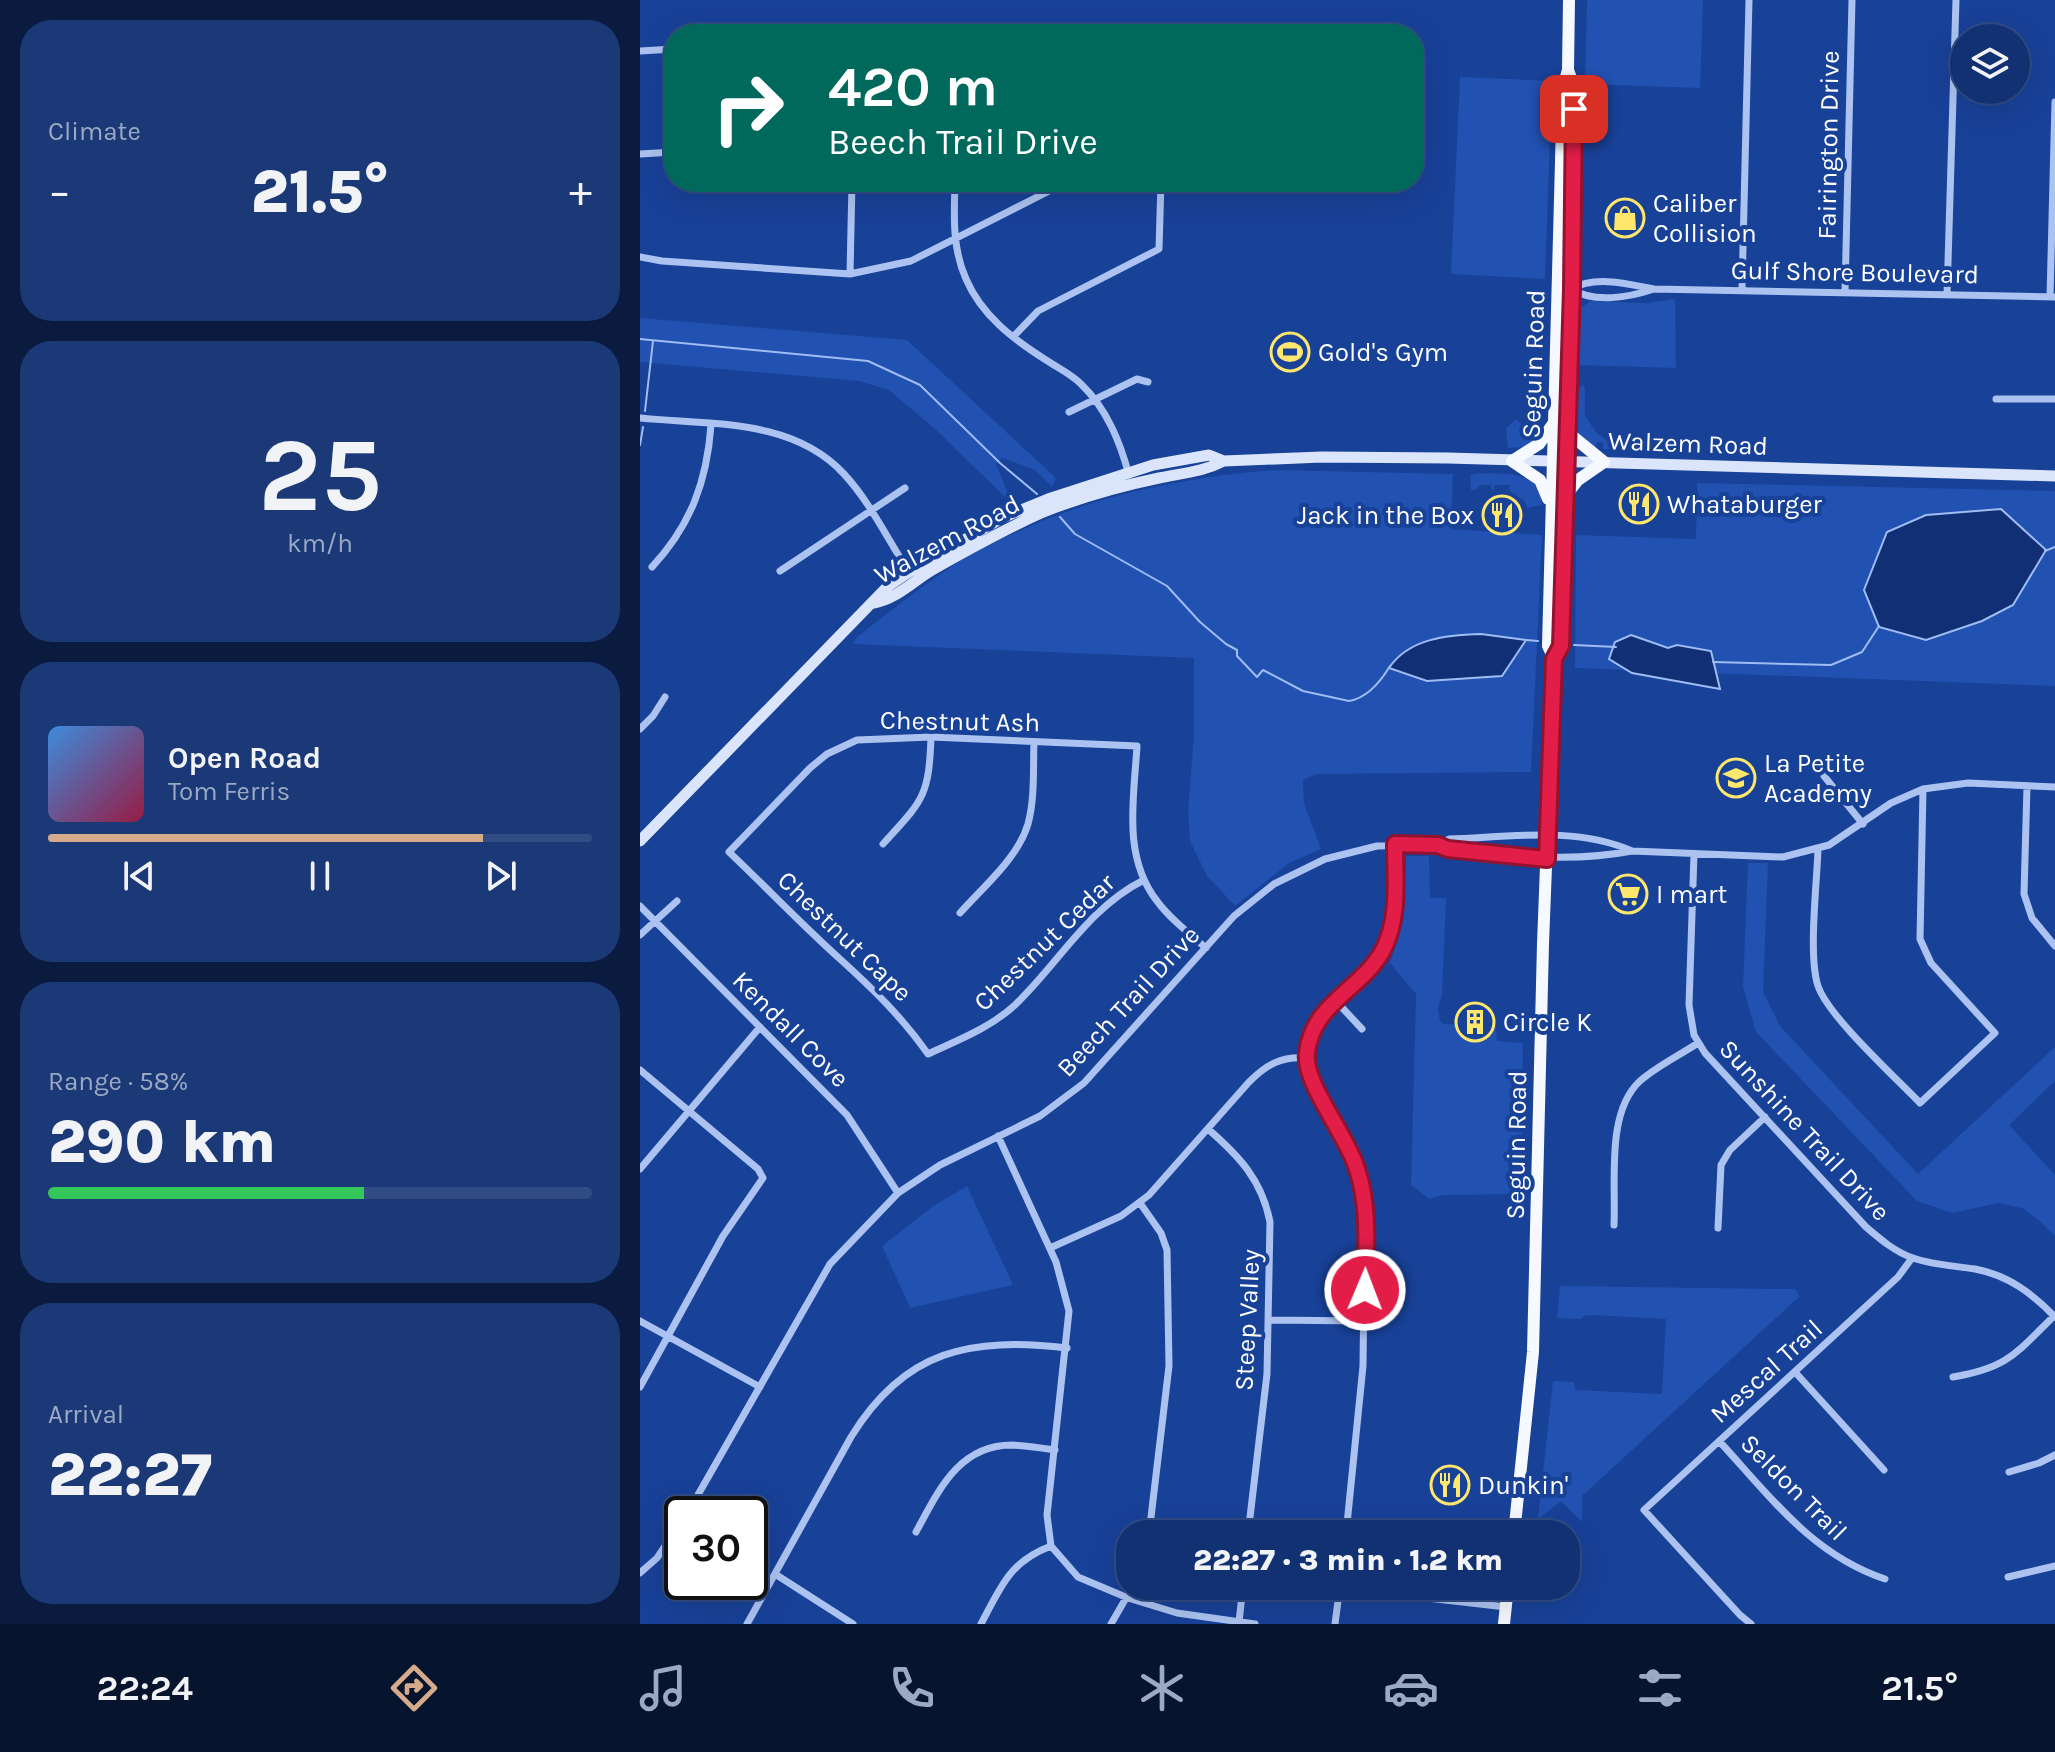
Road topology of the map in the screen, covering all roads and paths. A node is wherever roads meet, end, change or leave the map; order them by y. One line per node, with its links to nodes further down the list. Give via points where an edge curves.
1 (1569, 0): 7 (main road, Seguin Road)
2 (1749, 0): 21 (street)
3 (1852, 0): 22 (street, Fairington Drive)
4 (1956, 0): 23 (street)
5 (664, 50): 6 (street)
6 (640, 51)
7 (1568, 70): 17 (main road, Seguin Road, via 1563,87); 19 (main road, Seguin Road, via 1574,86)
8 (2055, 102): 24 (street)
9 (664, 153): 10 (street)
10 (640, 154)
11 (852, 192): 18 (street)
12 (955, 192): 15 (street)
13 (1047, 192): 15 (street)
14 (1161, 192): 26 (street, via 1159,249 1038,311)
15 (955, 238): 18 (street, via 911,261); 26 (street, via 976,299)
16 (640, 257): 18 (street)
17 (1559, 257): 19 (main road); 25 (main road, Seguin Road)
18 (850, 274)
19 (1572, 289): 20 (street, Gulf Shore Boulevard, via 1583,282); 20 (street, Gulf Shore Boulevard, via 1582,295 1628,297); 25 (main road); 35 (main road, Seguin Road)
20 (1654, 289): 21 (street, Gulf Shore Boulevard)
21 (1742, 289): 22 (street, Gulf Shore Boulevard)
22 (1845, 292): 23 (street, Gulf Shore Boulevard)
23 (1947, 295): 24 (street, Gulf Shore Boulevard)
24 (2053, 297)
25 (1557, 323): 33 (main road, Seguin Road)
26 (1013, 337): 28 (street, via 1075,379)
27 (1148, 382): 28 (street, via 1137,379)
28 (1094, 399): 31 (street); 40 (street, via 1120,442)
29 (1996, 399): 30 (street)
30 (2055, 399)
31 (1069, 412)
32 (640, 418): 34 (street)
33 (1553, 424): 37 (main road, via 1539,444); 38 (main road, Seguin Road)
34 (711, 425): 46 (street, via 760,429 799,441 839,469); 47 (street, via 696,503)
35 (1566, 431): 38 (main road, Seguin Road); 39 (main road)
36 (1224, 461): 37 (street, Walzem Road); 40 (street, Walzem Road, via 1209,455); 42 (street, Walzem Road)
37 (1512, 461): 38 (street, Walzem Road); 45 (main road, via 1540,480)
38 (1559, 462): 39 (street, Walzem Road); 44 (main road, Seguin Road); 45 (main road, Seguin Road)
39 (1604, 462): 41 (street, Walzem Road); 44 (main road)
40 (1128, 472): 42 (street); 49 (street, Walzem Road, via 1002,518)
41 (2055, 476)
42 (1131, 485): 50 (street, Walzem Road, via 1001,532 889,600)
43 (905, 488): 46 (street)
44 (1566, 495): 51 (main road, Seguin Road, via 1561,646)
45 (1552, 509): 51 (main road, Seguin Road, via 1548,646)
46 (870, 511): 48 (street); 49 (street)
47 (652, 567)
48 (780, 571)
49 (909, 572): 50 (street, Walzem Road)
50 (874, 603): 62 (street, Walzem Road)
51 (1554, 659): 61 (main road, Seguin Road)
52 (665, 697): 53 (street)
53 (640, 729)
54 (931, 737): 55 (street, Chestnut Ash); 63 (street, via 922,799); 68 (street, Chestnut Ash, via 857,740 827,754)
55 (1034, 742): 71 (street, Chestnut Ash, via 1137,746 1132,833); 74 (street, via 1031,811 1023,837)
56 (1824, 776): 60 (street)
57 (2027, 786): 58 (street, Beech Trail Drive); 59 (street, Beech Trail Drive, via 1968,783); 77 (street, via 2024,894 2032,918)
58 (2055, 787)
59 (1923, 789): 60 (street, Beech Trail Drive, via 1891,803); 66 (street, via 1920,939 1931,963 1995,1033 1920,1103 1829,1007 1818,987)
60 (1863, 824): 66 (street, Beech Trail Drive)
61 (1547, 835): 65 (street, Beech Trail Drive, via 1449,839); 67 (street, Beech Trail Drive, via 1611,842); 70 (main road, Seguin Road)
62 (640, 841)
63 (883, 844)
64 (1395, 844): 65 (street, Beech Trail Drive); 78 (street, Beech Trail Drive, via 1325,859 1274,884 1234,916); 79 (street, via 1394,915 1388,939 1371,966)
65 (1438, 845): 70 (street, Beech Trail Drive)
66 (1818, 849): 69 (street, Beech Trail Drive, via 1783,857)
67 (1632, 851): 69 (street, Beech Trail Drive); 70 (street, Beech Trail Drive)
68 (729, 852): 83 (street, Chestnut Cape, via 867,981)
69 (1694, 854): 82 (street, Sunshine Trail Drive, via 1689,1005)
70 (1547, 859): 116 (main road, Seguin Road, via 1533,1352)
71 (1144, 880): 78 (street, via 1164,910); 83 (street, Chestnut Cedar, via 1107,903 1000,1017)
72 (677, 901): 75 (street)
73 (640, 906): 75 (street, Kendall Cove)
74 (960, 913)
75 (655, 922): 76 (street); 80 (street, Kendall Cove)
76 (640, 935)
77 (2055, 946)
78 (1206, 948): 89 (street, Beech Trail Drive, via 1084,1083 1040,1116)
79 (1335, 1000): 81 (street); 84 (street, via 1314,1027)
80 (760, 1027): 86 (street); 91 (street, Kendall Cove, via 847,1115)
81 (1362, 1029)
82 (1698, 1043): 87 (street, Sunshine Trail Drive); 93 (street, via 1646,1076 1623,1106)
83 (928, 1054)
84 (1306, 1058): 88 (street, via 1267,1065); 100 (street, via 1363,1189)
85 (640, 1070): 86 (street)
86 (687, 1112): 90 (street); 101 (street, via 763,1178 723,1236)
87 (1765, 1117): 94 (street, via 1721,1165); 96 (street, Sunshine Trail Drive, via 1866,1227)
88 (1208, 1129): 92 (street); 98 (street, Steep Valley, via 1242,1160 1265,1202 1271,1240)
89 (998, 1136): 91 (street, Beech Trail Drive); 95 (street)
90 (640, 1169)
91 (898, 1193): 106 (street, Beech Trail Drive, via 830,1264)
92 (1140, 1203): 95 (street); 113 (street, via 1167,1250 1169,1366)
93 (1614, 1225)
94 (1718, 1228)
95 (1050, 1248): 102 (street, via 1069,1311)
96 (1912, 1258): 97 (street, Sunshine Trail Drive, via 2005,1278); 103 (street, Mescal Trail)
97 (2054, 1317): 104 (street, via 2004,1362)
98 (1269, 1320): 100 (street); 114 (street, Steep Valley)
99 (640, 1321): 101 (street)
100 (1364, 1321): 115 (street)
101 (668, 1336): 105 (street); 106 (street)
102 (1067, 1348): 108 (street); 122 (street, via 1006,1343 968,1348 933,1360 900,1380 861,1421)
103 (1795, 1372): 107 (street, Mescal Trail); 110 (street)
104 (1953, 1377)
105 (640, 1387)
106 (760, 1387): 112 (street, Beech Trail Drive)
107 (1719, 1441): 124 (street, Seldon Trail, via 1817,1544); 141 (street, Mescal Trail, via 1644,1510)
108 (1055, 1450): 117 (street, via 1011,1445 971,1456 947,1478); 118 (street, via 1047,1515)
109 (2055, 1455): 111 (street)
110 (1884, 1470)
111 (2009, 1472)
112 (697, 1496)
113 (1151, 1520)
114 (1250, 1520)
115 (1348, 1520)
116 (1515, 1520)
117 (916, 1532)
118 (1051, 1546): 125 (street, via 1078,1577); 136 (street, via 1015,1566)
119 (664, 1548): 121 (street)
120 (2055, 1566): 123 (street)
121 (640, 1573)
122 (775, 1574): 134 (street); 135 (street)
123 (2008, 1577)
124 (1885, 1579)
125 (1116, 1593)
126 (1127, 1600): 137 (street)
127 (1135, 1600): 133 (street)
128 (1241, 1600): 133 (street)
129 (1338, 1600): 139 (street)
130 (1448, 1600): 132 (street)
131 (1507, 1600): 132 (main road)
132 (1506, 1607): 140 (main road)
133 (1239, 1622): 138 (street)
134 (747, 1624)
135 (853, 1624)
136 (981, 1624)
137 (1111, 1624)
138 (1255, 1624)
139 (1335, 1624)
140 (1504, 1624)
141 (1751, 1624)

